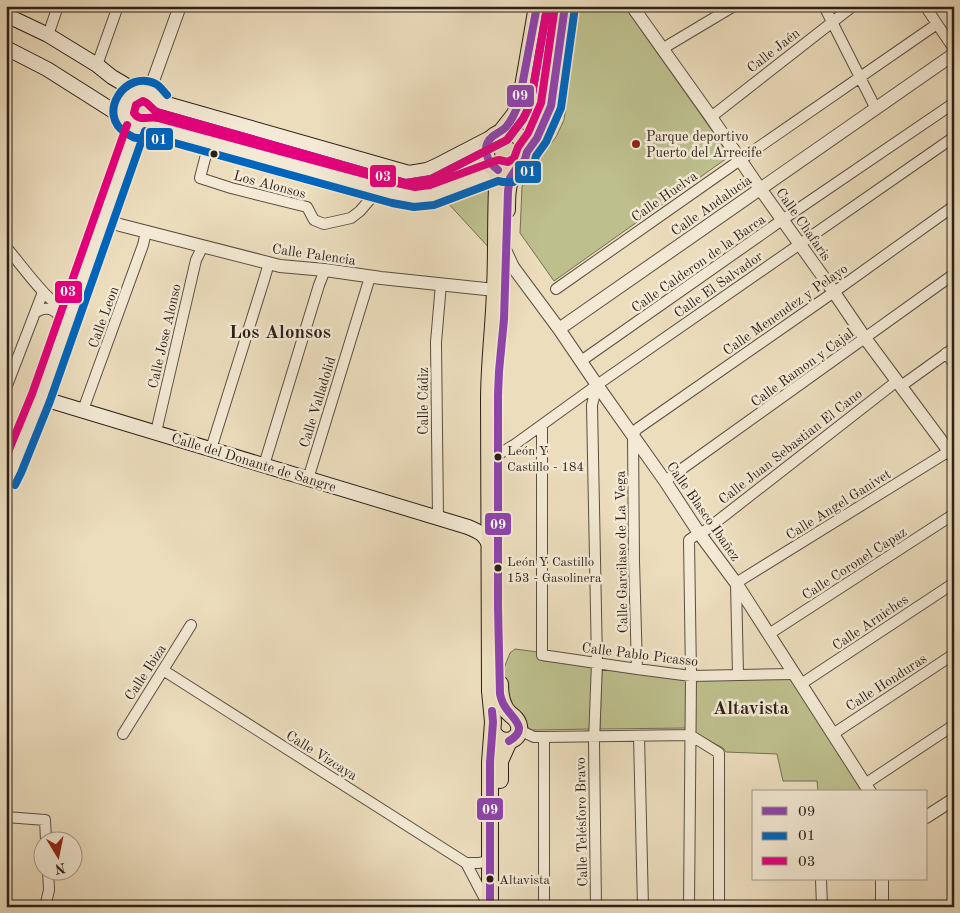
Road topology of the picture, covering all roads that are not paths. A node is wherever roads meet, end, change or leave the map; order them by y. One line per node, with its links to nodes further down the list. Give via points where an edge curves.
1 (58, 6): 14 (street)
2 (118, 6): 19 (street)
3 (180, 6): 21 (street)
4 (537, 6): 28 (main road, via 522,98 515,114)
5 (565, 6): 31 (main road, via 551,106)
6 (632, 6): 16 (street, Calle Chafaris)
7 (734, 6): 16 (street)
8 (824, 6): 12 (street)
9 (853, 6): 12 (street, Calle Jaén)
10 (925, 6): 13 (street)
11 (6, 15): 14 (main road)
12 (832, 22): 20 (street); 25 (street, Calle Jaén)
13 (937, 24): 17 (street); 20 (street, Calle Huelva)
14 (48, 34): 19 (main road)
15 (6, 48): 26 (main road, via 47,69)
16 (662, 49): 25 (street, Calle Chafaris)
17 (954, 49)
18 (954, 54): 24 (street, Calle Andalucia)
19 (97, 65): 21 (main road, via 129,87)
20 (860, 78): 24 (street); 32 (street, Calle Huelva)
21 (144, 92): 22 (main road); 26 (main road, via 134,93 125,102)
22 (160, 102): 27 (main road, via 161,114); 28 (main road, via 409,173 427,170)
23 (954, 103): 41 (street, Calle Calderon de la Barca)
24 (876, 109): 38 (street, Calle Andalucia)
25 (711, 117): 32 (street, Calle Chafaris)
26 (131, 123): 27 (main road, via 141,129); 40 (main road)
27 (152, 127): 30 (main road)
28 (496, 135): 31 (main road, via 508,131 516,134 522,138); 34 (main road, via 487,145 486,152 487,160)
29 (954, 137): 43 (street, Calle El Salvador)
30 (209, 143): 36 (main road); 36 (street, Los Alonsos, via 200,178 307,207 314,220 324,224 351,218)
31 (527, 152): 33 (main road)
32 (740, 160): 38 (street, Calle Chafaris); 52 (street, Calle Huelva)
33 (516, 169): 34 (main road, via 510,172); 46 (main road, via 508,190)
34 (498, 170): 35 (main road); 37 (main road)
35 (472, 179): 36 (main road, via 432,195 415,196); 37 (main road, via 486,179)
36 (377, 188)
37 (496, 188): 53 (main road)
38 (761, 189): 41 (street, Calle Chafaris); 59 (street, Calle Andalucia)
39 (954, 206): 55 (street, Calle Menendez y Pelayo)
40 (103, 219): 42 (street, Calle Palencia); 56 (main road)
41 (782, 220): 43 (street, Calle Chafaris); 62 (street, Calle Calderon de la Barca)
42 (146, 232): 44 (street, Calle Palencia); 68 (street, Calle Leon)
43 (800, 245): 55 (street, Calle Chafaris); 65 (street, Calle El Salvador)
44 (203, 246): 47 (street, Calle Palencia); 70 (street, Calle Jose Alonso, via 196,260)
45 (6, 247): 54 (street)
46 (506, 252): 59 (street, Calle Blasco Ibañez, via 513,267); 74 (main road, via 499,371)
47 (269, 263): 48 (street, Calle Palencia); 72 (street)
48 (325, 270): 50 (street, Calle Palencia); 75 (street)
49 (954, 274): 60 (street, Calle Ramon y Cajal)
50 (370, 277): 51 (street, Calle Palencia); 76 (street, Calle Valladolid)
51 (441, 284): 53 (street, Calle Palencia); 81 (street, Calle Cádiz, via 436,342)
52 (556, 289)
53 (495, 290): 80 (main road, via 489,374)
54 (43, 292): 56 (street, via 64,307); 57 (street)
55 (834, 292): 60 (street, Calle Chafaris); 71 (street, Calle Menendez y Pelayo, via 637,429)
56 (75, 299): 58 (main road)
57 (36, 312): 58 (street, via 44,309); 66 (street)
58 (65, 315): 67 (main road, via 63,334)
59 (559, 329): 62 (street, Calle Blasco Ibañez)
60 (865, 338): 64 (street, Calle Chafaris); 78 (street, Calle Ramon y Cajal)
61 (950, 350): 63 (street); 64 (street, Calle Juan Sebastian El Cano)
62 (581, 361): 65 (street, Calle Blasco Ibañez)
63 (954, 364)
64 (899, 383): 73 (street, Calle Chafaris); 83 (street, Calle Juan Sebastian El Cano)
65 (597, 385): 69 (street, Calle El Salvador); 71 (street, Calle Blasco Ibañez); 90 (street, Calle Telésforo Bravo, via 592,405)
66 (6, 388)
67 (40, 398): 68 (main road, Calle del Donante de Sangre); 77 (main road)
68 (83, 410): 70 (main road, Calle del Donante de Sangre)
69 (542, 425): 74 (street, Calle El Salvador); 90 (street, Calle Pablo Picasso, via 542,654)
70 (156, 432): 72 (main road, Calle del Donante de Sangre)
71 (633, 435): 78 (street, Calle Blasco Ibañez); 91 (street, Calle Garcilaso de La Vega)
72 (211, 449): 75 (main road, Calle del Donante de Sangre)
73 (952, 452): 85 (street, Calle Angel Ganivet)
74 (499, 454): 96 (main road, via 500,688)
75 (264, 465): 76 (main road, Calle del Donante de Sangre)
76 (308, 478): 81 (main road, Calle del Donante de Sangre)
77 (6, 480)
78 (666, 481): 83 (street, Calle Blasco Ibañez)
79 (954, 514): 88 (street, Calle Coronel Capaz)
80 (489, 516): 82 (main road, via 485,524); 84 (main road)
81 (438, 518): 82 (main road, Calle del Donante de Sangre)
82 (468, 527): 84 (main road, Calle del Donante de Sangre, via 485,536)
83 (699, 533): 85 (street, Calle Blasco Ibañez); 94 (street, via 689,540)
84 (490, 546): 98 (main road)
85 (736, 583): 88 (street, Calle Blasco Ibañez); 93 (street)
86 (954, 583): 95 (street, Calle Arniches)
87 (191, 626): 92 (street, Calle Ibiza)
88 (769, 634): 95 (street, Calle Blasco Ibañez)
89 (954, 654): 100 (street, Calle Honduras)
90 (596, 662): 91 (street, Calle Pablo Picasso); 103 (street, Calle Telésforo Bravo)
91 (637, 669): 94 (street, Calle Pablo Picasso)
92 (164, 670): 99 (street, Calle Ibiza); 112 (street, Calle Vizcaya)
93 (738, 675): 94 (street, Calle Pablo Picasso); 95 (street, Calle Pablo Picasso)
94 (691, 676): 101 (street)
95 (798, 679): 100 (street, Calle Blasco Ibañez)
96 (509, 714): 98 (main road, via 497,717); 102 (main road, via 514,716 519,726)
97 (954, 725): 106 (street)
98 (493, 727): 102 (main road, via 494,735 500,740); 111 (main road)
99 (123, 734)
100 (833, 734): 106 (street, Calle Blasco Ibañez)
101 (690, 735): 104 (street); 123 (street); 124 (street, via 719,753)
102 (514, 736): 105 (street); 119 (main road, via 500,761)
103 (594, 736): 104 (street); 105 (street); 121 (street, Calle Telésforo Bravo)
104 (639, 736): 122 (street)
105 (544, 737): 120 (street)
106 (868, 788)
107 (954, 798): 109 (street)
108 (6, 816): 110 (street, via 44,820)
109 (928, 816)
110 (45, 830)
111 (485, 861): 112 (street); 113 (street); 118 (main road)
112 (466, 863): 113 (street)
113 (474, 878): 118 (street)
114 (48, 880): 117 (street)
115 (821, 880): 125 (street)
116 (882, 880): 126 (street)
117 (45, 907)
118 (490, 907)
119 (498, 907)
120 (544, 907)
121 (596, 907)
122 (643, 907)
123 (689, 907)
124 (718, 907)
125 (822, 907)
126 (882, 907)

